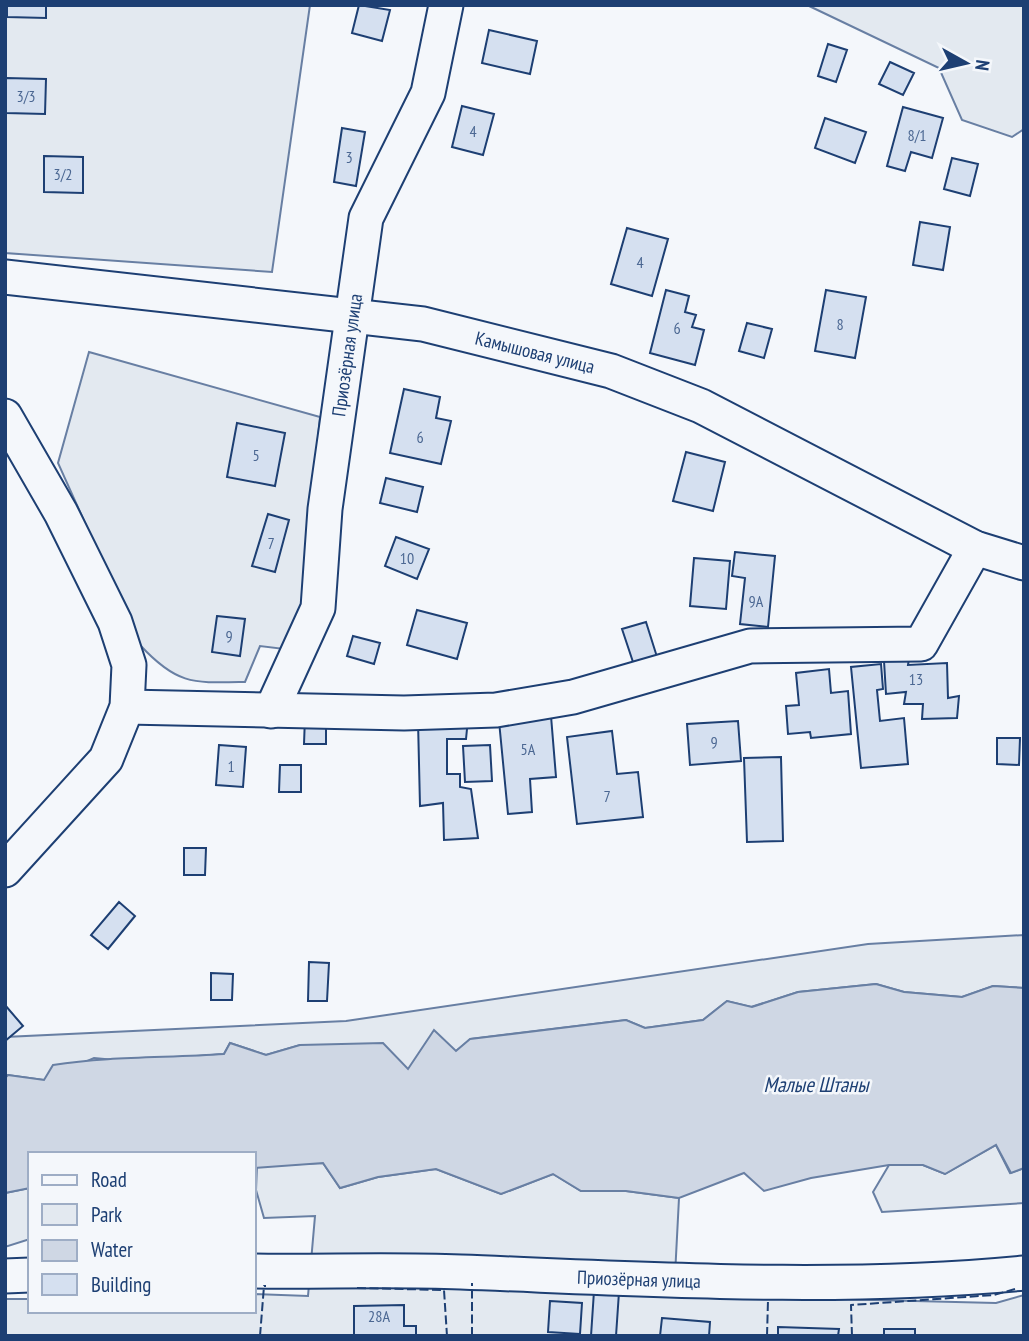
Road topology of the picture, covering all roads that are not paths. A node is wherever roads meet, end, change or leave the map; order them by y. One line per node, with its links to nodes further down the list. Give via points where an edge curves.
1 (446, 5): 3 (street, Приозёрная улица, via 428,93 366,218)
2 (5, 277): 3 (street, Камышовая улица)
3 (351, 314): 5 (street, Камышовая улица, via 423,324 611,371 701,405); 8 (street, Приозёрная улица, via 318,608)
4 (5, 416): 7 (street, via 61,513 115,622 129,665)
5 (975, 548): 6 (street, Камышовая улица); 8 (street, via 921,644 750,646 573,697 496,710)
6 (1024, 564)
7 (127, 707): 8 (street); 9 (street, via 106,759)
8 (271, 711)
9 (5, 870)
10 (256, 1271): 11 (street, Приозёрная улица, via 458,1272 771,1283 964,1279)
11 (1024, 1273)
12 (28, 1275): 13 (street)
13 (5, 1276)

